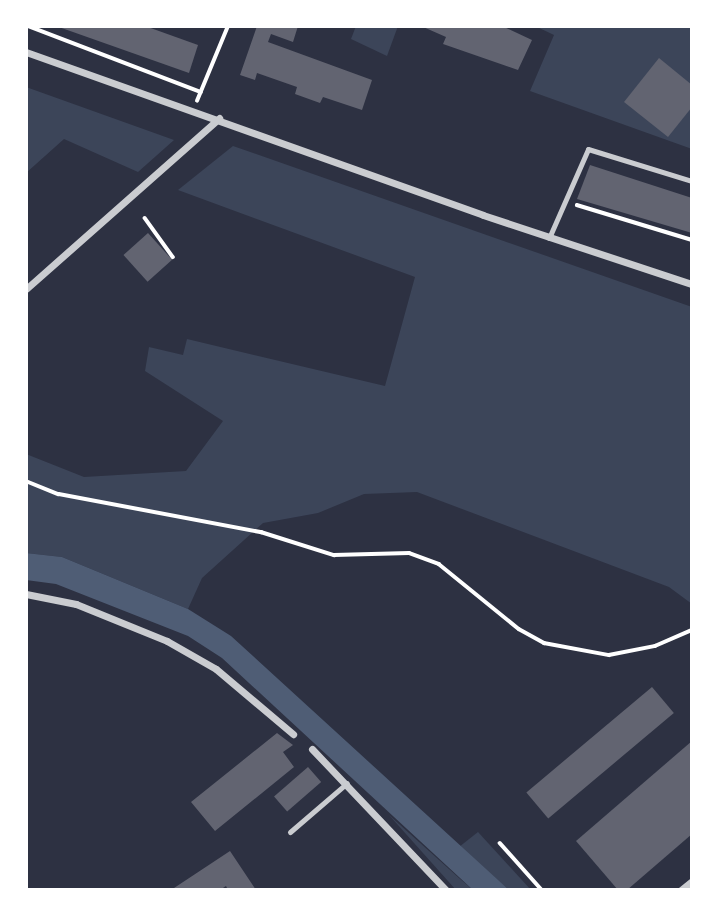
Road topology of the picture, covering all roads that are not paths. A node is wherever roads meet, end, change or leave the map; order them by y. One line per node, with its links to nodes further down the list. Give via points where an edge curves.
1 (26, 52): 2 (street)
2 (219, 118): 4 (street); 6 (street)
3 (692, 181): 4 (lane, via 588,149)
4 (549, 238): 5 (street)
5 (692, 284)
6 (26, 289)
7 (26, 594): 8 (street, via 76,604 167,641 216,669)
8 (293, 734)
9 (312, 749): 10 (street)
10 (347, 783): 11 (lane); 13 (street)
11 (290, 832)
12 (692, 881): 14 (street)
13 (446, 890)
14 (681, 890)

